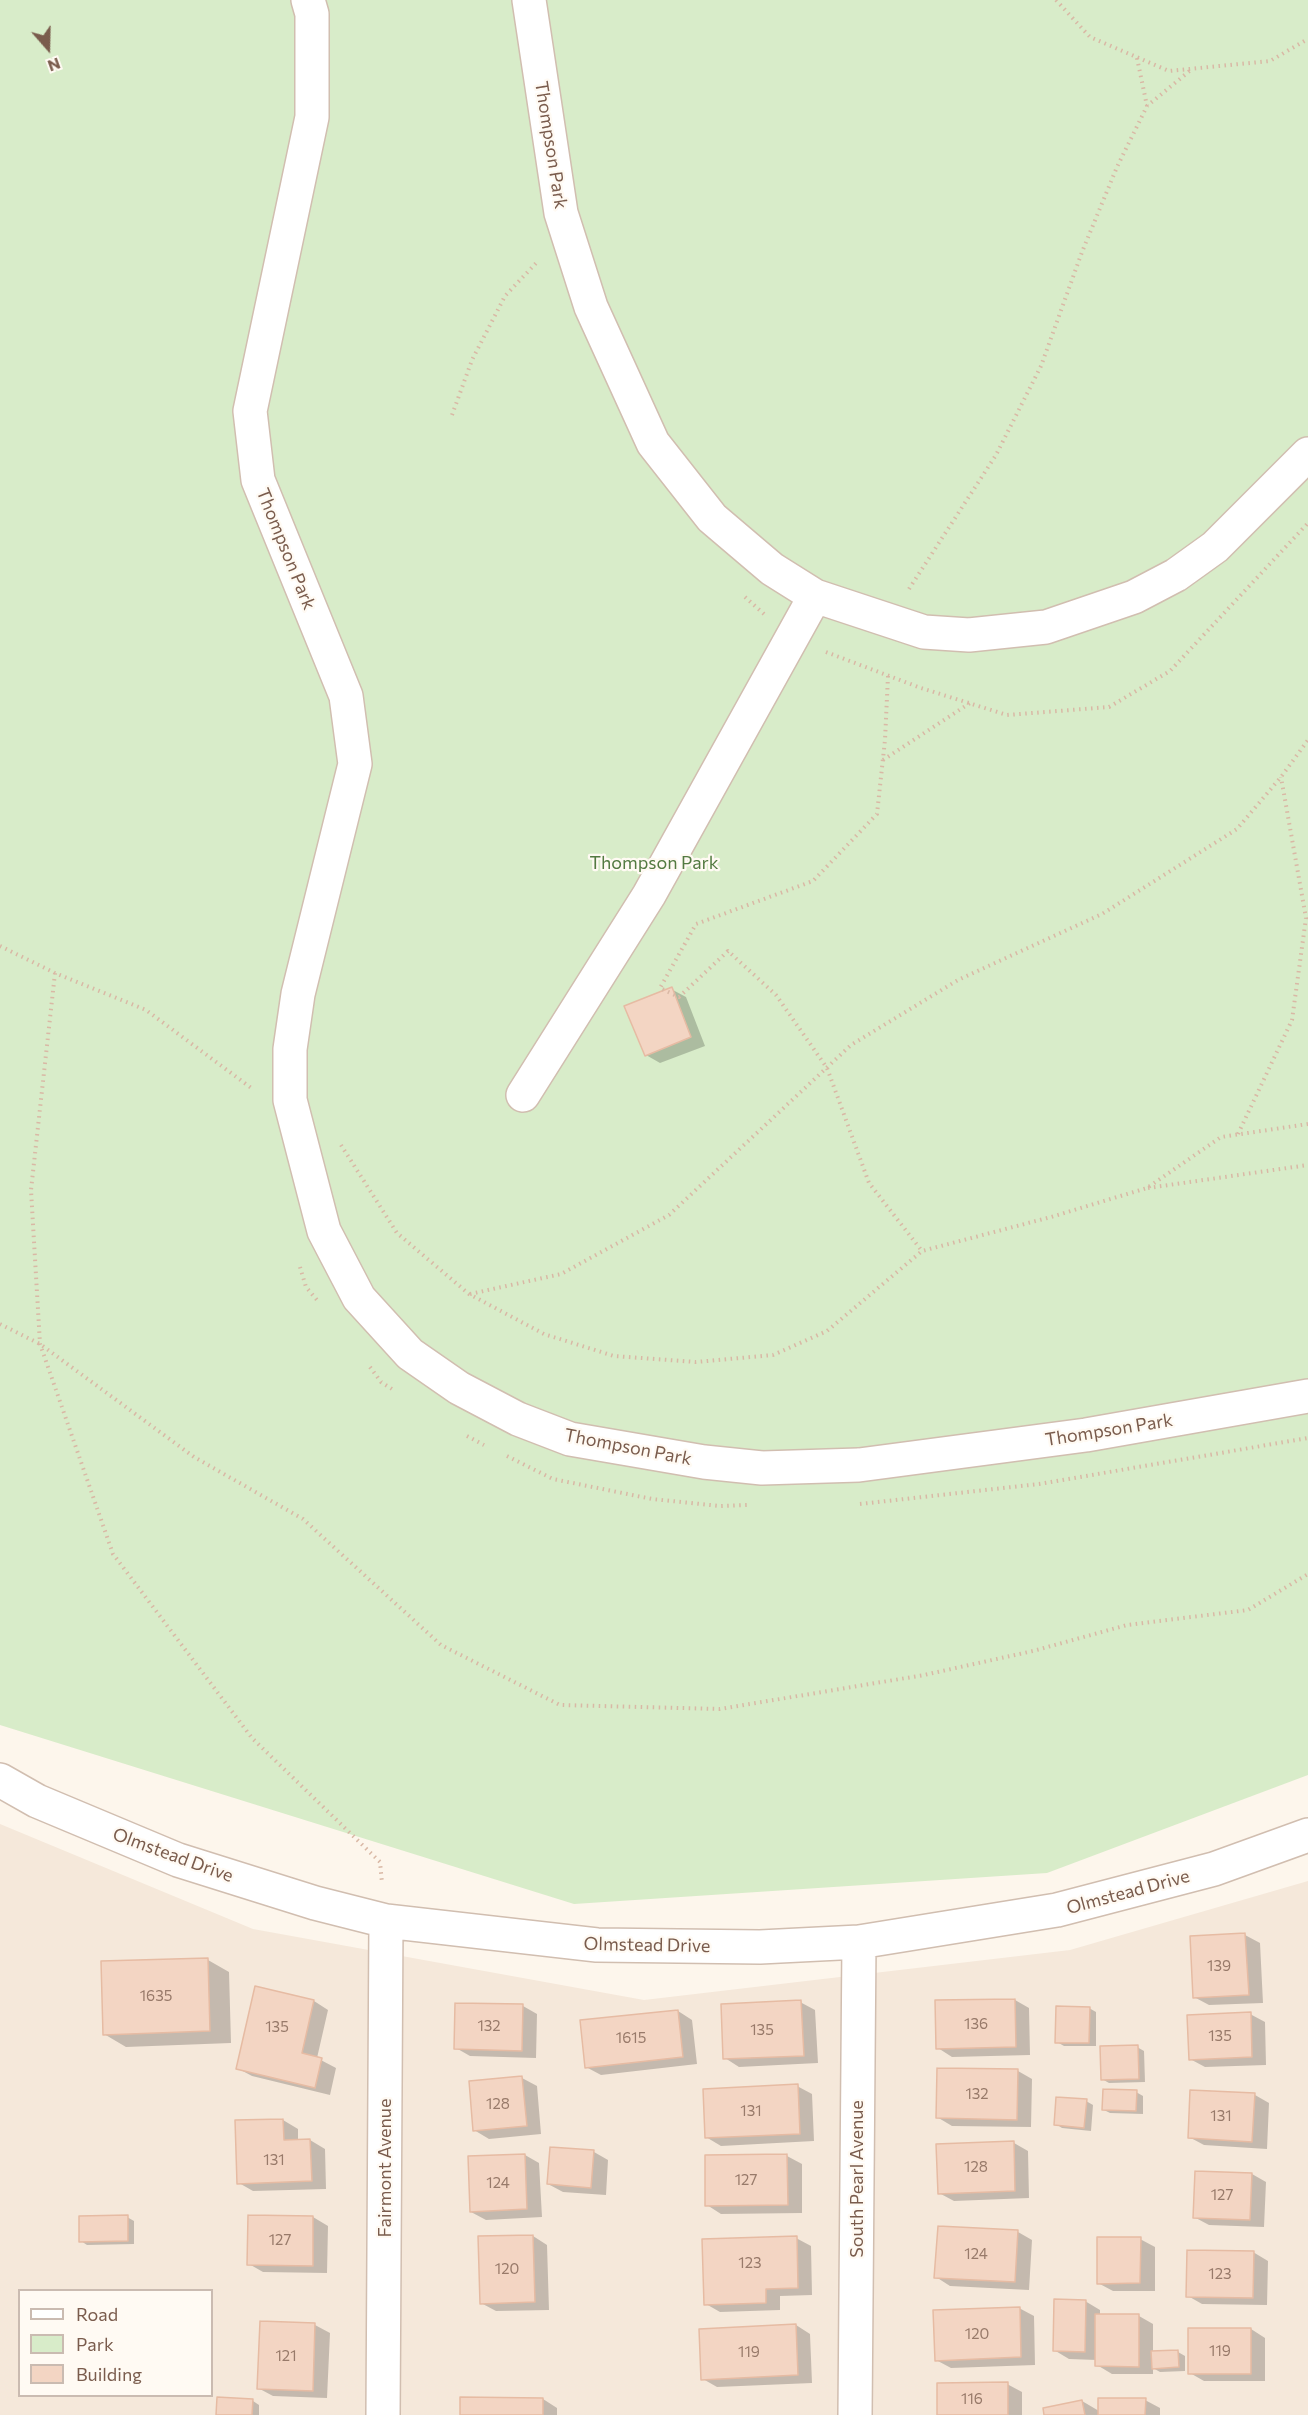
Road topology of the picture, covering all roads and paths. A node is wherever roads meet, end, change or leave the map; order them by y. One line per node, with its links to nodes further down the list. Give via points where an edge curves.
1 (308, 0): 39 (street, Thompson Park, via 312,14 312,117 249,411 258,480 346,696 355,764 298,994 290,1049 290,1100 324,1231 359,1298 410,1354 459,1388 518,1419 570,1439 762,1468 859,1466 1086,1435)
2 (529, 0): 13 (street, Thompson Park, via 561,213 591,307 653,443 712,518 772,569)
3 (1056, 0): 5 (path, via 1090,37)
4 (1308, 39): 6 (path, via 1270,61)
5 (1137, 57): 6 (path, via 1169,71); 7 (path)
6 (1192, 69): 7 (path)
7 (1147, 106): 14 (path, via 1082,252 1041,366 996,455)
8 (544, 254): 9 (path, via 506,296 472,360)
9 (452, 415)
10 (1308, 454): 14 (street, Thompson Park, via 1215,547 1176,575 1134,597 1046,627 969,635 924,632)
11 (1308, 523): 17 (path, via 1170,671 1109,707 1007,715)
12 (741, 594): 15 (path)
13 (815, 596): 14 (street, Thompson Park); 15 (street)
14 (889, 622)
15 (791, 639): 16 (path); 25 (street, via 649,895)
16 (888, 675): 17 (path); 19 (path)
17 (970, 703): 19 (path)
18 (1308, 740): 20 (path)
19 (883, 760): 23 (path, via 877,814 813,880 696,924 660,988 679,997 728,951 776,995)
20 (1281, 777): 23 (path, via 1237,829 1102,914 958,980 851,1045); 27 (path, via 1306,918 1292,1020)
21 (0, 946): 22 (path)
22 (55, 973): 24 (path, via 146,1010); 36 (path, via 31,1190)
23 (827, 1068): 31 (path, via 869,1183); 33 (path, via 669,1215 561,1274)
24 (255, 1091)
25 (523, 1095)
26 (1308, 1124): 27 (path)
27 (1238, 1134): 30 (path, via 1221,1137)
28 (339, 1142): 33 (path, via 397,1233)
29 (1308, 1165): 30 (path)
30 (1147, 1188): 31 (path, via 1051,1218)
31 (922, 1251): 33 (path, via 827,1331 773,1355 707,1361 614,1356 544,1334)
32 (299, 1264): 34 (path, via 306,1287)
33 (469, 1294)
34 (320, 1304)
35 (0, 1324): 36 (path)
36 (40, 1344): 46 (path, via 194,1456 303,1519 441,1645 560,1705 720,1709 924,1675 1128,1625 1248,1610); 49 (path, via 113,1554 252,1738 380,1862)
37 (368, 1365): 38 (path, via 381,1382)
38 (401, 1395)
39 (1308, 1396)
40 (462, 1433): 42 (path)
41 (1308, 1438): 44 (path, via 1039,1484)
42 (492, 1449)
43 (503, 1454): 45 (path, via 553,1479 652,1499 720,1506)
44 (852, 1504)
45 (756, 1505)
46 (1308, 1574)
47 (0, 1780): 49 (street, Olmstead Drive, via 38,1801 178,1860)
48 (1308, 1834): 50 (street, Olmstead Drive, via 1214,1869 1057,1911)
49 (386, 1921): 50 (street, Olmstead Drive, via 597,1945 760,1947); 51 (street, Fairmont Avenue)
50 (859, 1942): 52 (street, South Pearl Avenue)
51 (383, 2415)
52 (855, 2415)

